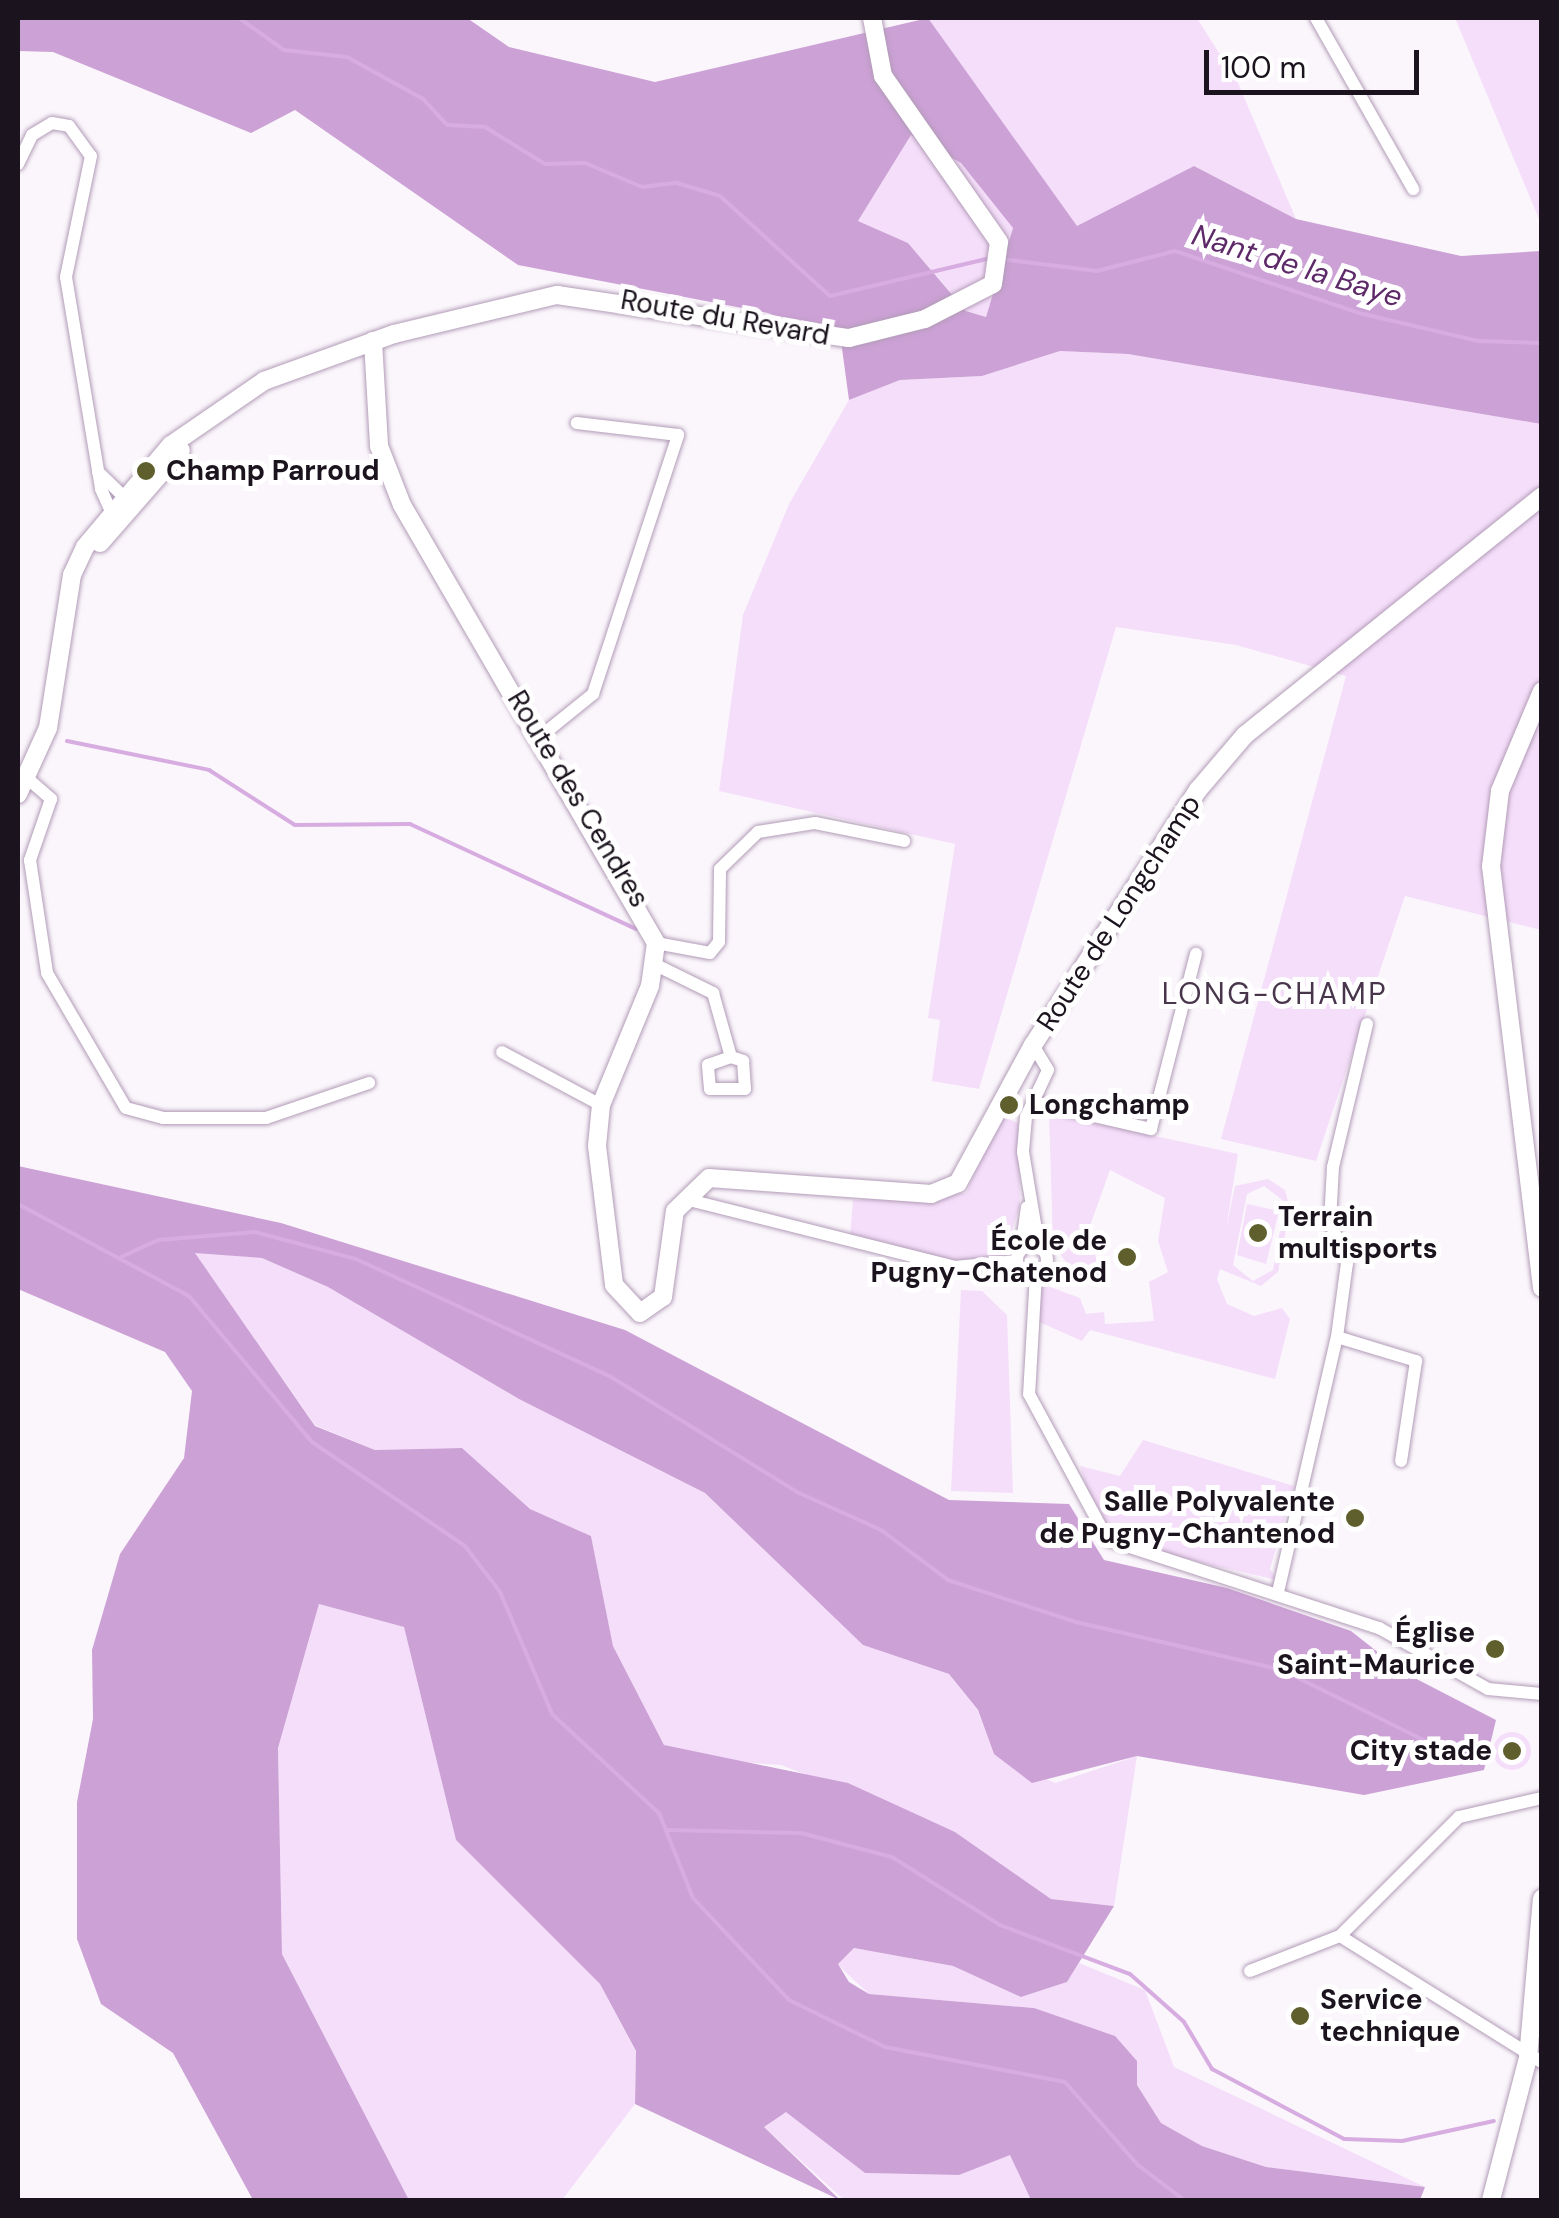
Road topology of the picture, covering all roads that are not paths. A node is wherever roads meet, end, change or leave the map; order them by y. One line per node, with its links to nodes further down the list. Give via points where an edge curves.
1 (872, 18): 5 (street, Route du Revard, via 883,76 998,242 996,279 960,305 849,338 557,295)
2 (1316, 18): 4 (street)
3 (18, 164): 7 (street, via 32,135 52,123 69,126 90,156 66,277)
4 (1413, 189)
5 (374, 341): 9 (street, Route du Revard, via 264,382 219,409); 11 (street, Route des Cendres, via 380,446 402,505)
6 (578, 423): 11 (street, via 678,435 593,694)
7 (98, 472): 9 (street); 9 (street)
8 (1542, 496): 19 (street, Route de Longchamp, via 1245,734 1198,790)
9 (120, 507): 12 (street, Route du Revard, via 68,608 54,706)
10 (1542, 691): 28 (street, via 1500,791 1491,866)
11 (540, 736): 14 (street, Route des Cendres)
12 (22, 786): 21 (street, via 50,800 30,860 47,973 126,1108 163,1118 266,1118)
13 (904, 841): 14 (street, via 814,823 758,832 720,870 719,942 710,953)
14 (656, 943): 16 (street, Route des Cendres)
15 (1196, 954): 22 (street, via 1151,1130)
16 (656, 965): 20 (street, via 714,993); 23 (street, Route des Cendres)
17 (1366, 1024): 29 (street, via 1333,1167 1330,1222 1348,1263)
18 (502, 1052): 23 (street)
19 (1029, 1052): 22 (street, via 1048,1070); 24 (street, Route de Longchamp, via 968,1174 946,1190 722,1176)
20 (731, 1057)
21 (369, 1082)
22 (1033, 1102): 25 (street, via 1023,1152)
23 (601, 1105): 24 (street, Route des Cendres, via 596,1173 614,1285 630,1310 648,1311 663,1297 670,1221)
24 (685, 1199): 27 (street, via 955,1267)
25 (1028, 1200): 26 (street); 27 (street)
26 (1039, 1248): 27 (street); 27 (street, via 1046,1260)
27 (1024, 1264): 31 (street, via 1029,1394 1100,1533 1128,1554)
28 (1542, 1288)
29 (1337, 1337): 30 (street, via 1416,1361); 31 (street)
30 (1400, 1461)
31 (1278, 1592): 32 (street, via 1379,1628 1488,1689)
32 (1542, 1694)
33 (1542, 1798): 35 (street, via 1459,1816)
34 (1542, 1899): 37 (street)
35 (1340, 1936): 36 (street); 37 (street)
36 (1250, 1971)
37 (1535, 2060): 38 (street)
38 (1491, 2200)

